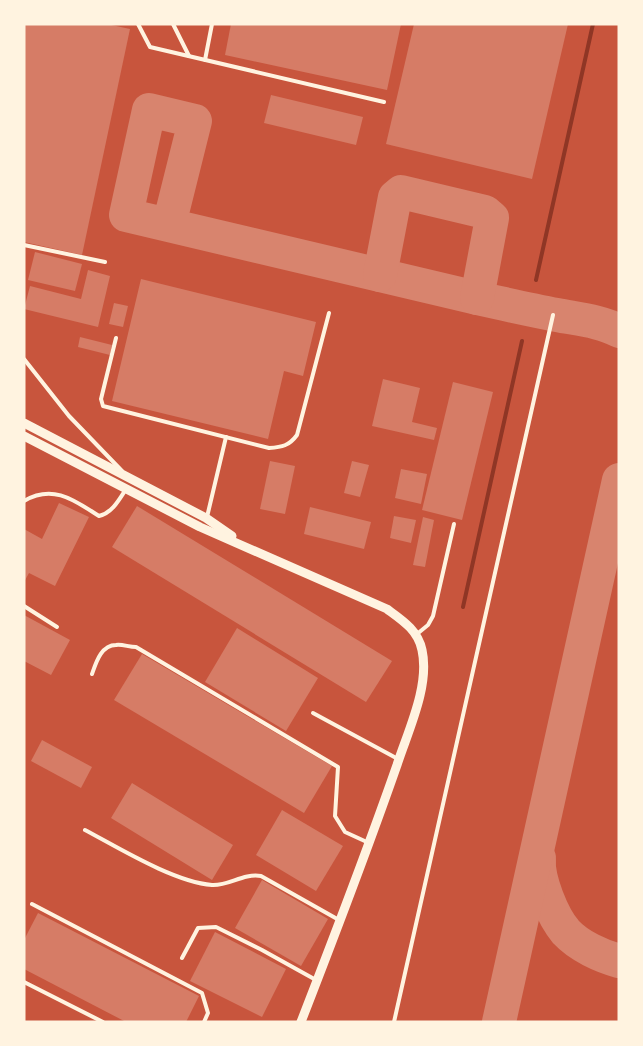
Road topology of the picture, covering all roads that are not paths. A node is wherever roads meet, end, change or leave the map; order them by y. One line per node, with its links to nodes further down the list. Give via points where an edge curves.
1 (138, 24): 4 (lane, via 150,47)
2 (173, 24): 4 (lane)
3 (212, 24): 5 (lane)
4 (189, 56): 5 (lane)
5 (205, 60): 6 (lane)
6 (384, 102)
7 (24, 245): 8 (lane)
8 (105, 262)
9 (329, 313): 15 (lane, via 297,435 285,447 269,448)
10 (553, 315): 38 (lane)
11 (116, 338): 15 (lane, via 101,399 103,406)
12 (24, 359): 16 (lane, via 69,416)
13 (24, 423): 16 (street)
14 (24, 436): 17 (street)
15 (226, 437): 19 (lane)
16 (128, 476): 19 (street)
17 (126, 489): 18 (lane, via 111,509 99,516 61,495 42,492); 21 (street)
18 (24, 501)
19 (207, 518): 21 (street)
20 (454, 524): 24 (lane, via 434,616)
21 (246, 546): 24 (street, via 387,609)
22 (24, 606): 23 (lane)
23 (57, 627)
24 (416, 634): 27 (street, via 422,650 421,692)
25 (92, 674): 29 (lane, via 98,657 108,647 136,647 338,767 335,816 345,832)
26 (313, 713): 27 (lane)
27 (398, 759): 29 (street)
28 (85, 830): 31 (lane, via 195,882 221,885 261,876)
29 (370, 843): 31 (street)
30 (32, 904): 36 (lane, via 202,993 208,1013)
31 (340, 921): 33 (street)
32 (182, 958): 33 (lane, via 198,928 216,927)
33 (317, 980): 37 (street)
34 (24, 982): 35 (lane)
35 (103, 1022)
36 (204, 1022)
37 (301, 1022)
38 (394, 1022)

